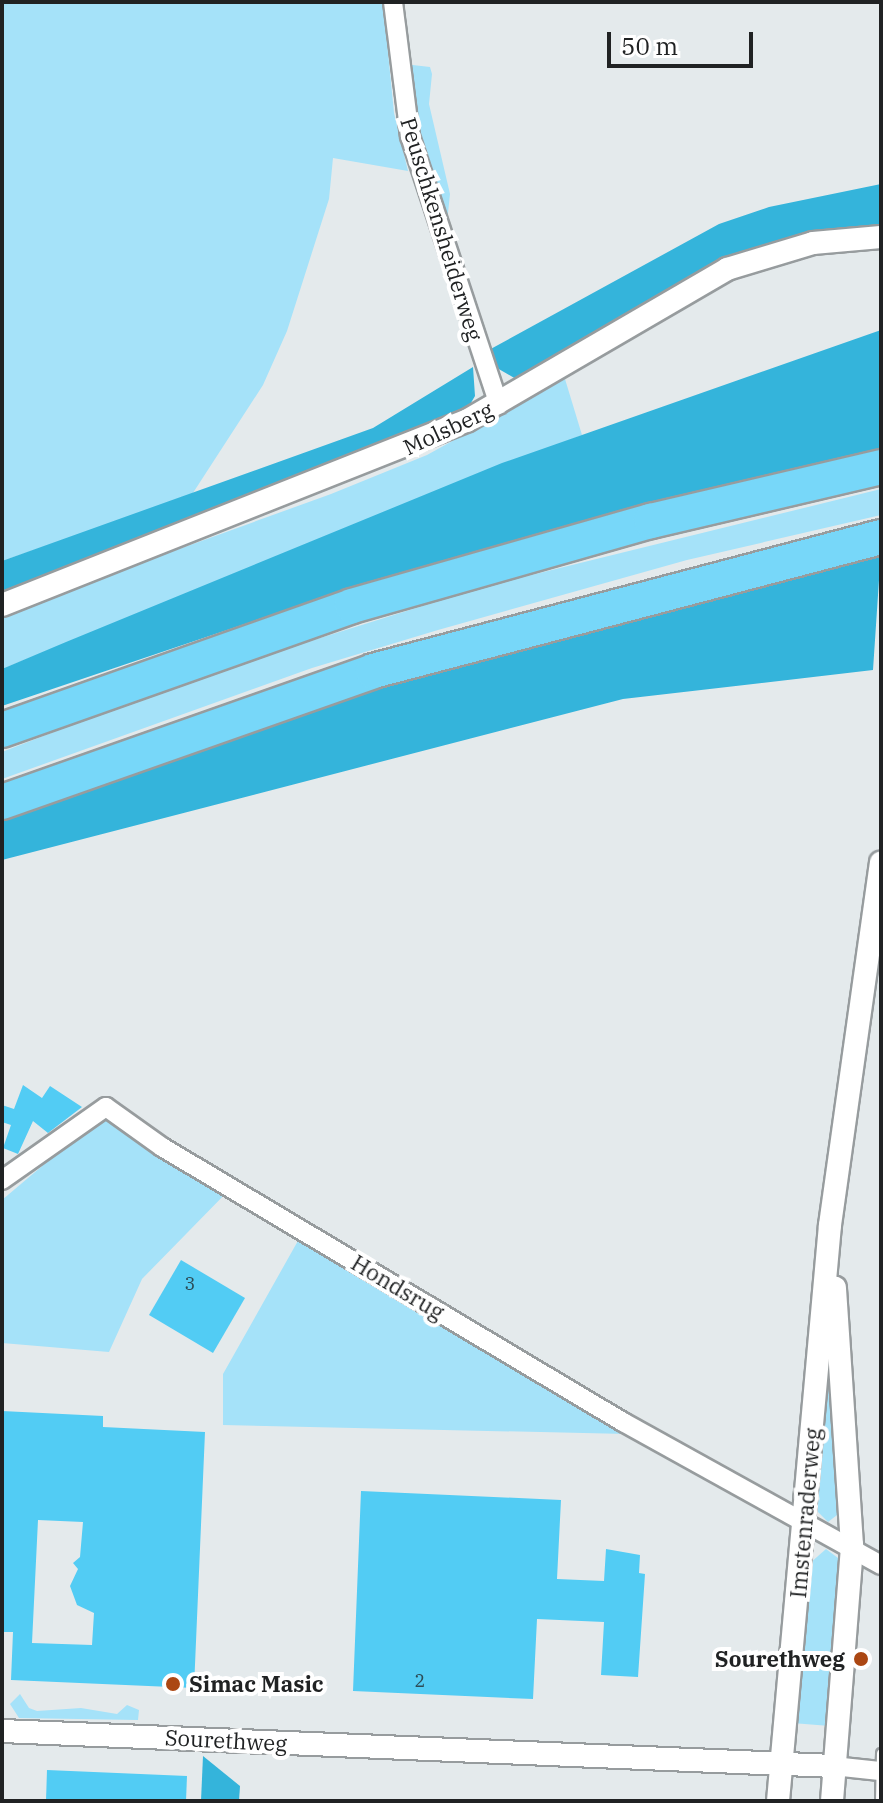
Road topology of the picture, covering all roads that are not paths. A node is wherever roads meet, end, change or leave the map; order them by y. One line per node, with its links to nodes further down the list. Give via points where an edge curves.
1 (393, 2): 3 (street, Peuschkensheiderweg, via 410,136)
2 (881, 237): 3 (street, Molsberg, via 813,243 727,269)
3 (499, 405): 6 (street, Molsberg, via 379,459)
4 (881, 467): 7 (highway, via 651,521 352,606)
5 (881, 537): 8 (highway, via 373,671)
6 (2, 605)
7 (2, 730)
8 (2, 802)
9 (881, 863): 11 (street, Imstenraderweg)
10 (2, 1180): 12 (street, Hondsrug, via 106,1107 162,1147 610,1414)
11 (830, 1225): 12 (street, Imstenraderweg); 13 (street, Imstenraderweg)
12 (805, 1522): 13 (street); 17 (street, Imstenraderweg)
13 (852, 1545): 14 (street); 18 (street, Imstenraderweg)
14 (881, 1565)
15 (2, 1731): 17 (street, Sourethweg)
16 (880, 1762): 18 (street); 21 (lane)
17 (781, 1763): 18 (street, Sourethweg); 19 (street, Imstenraderweg)
18 (833, 1766): 20 (street, Imstenraderweg)
19 (778, 1801)
20 (832, 1801)
21 (880, 1801)

